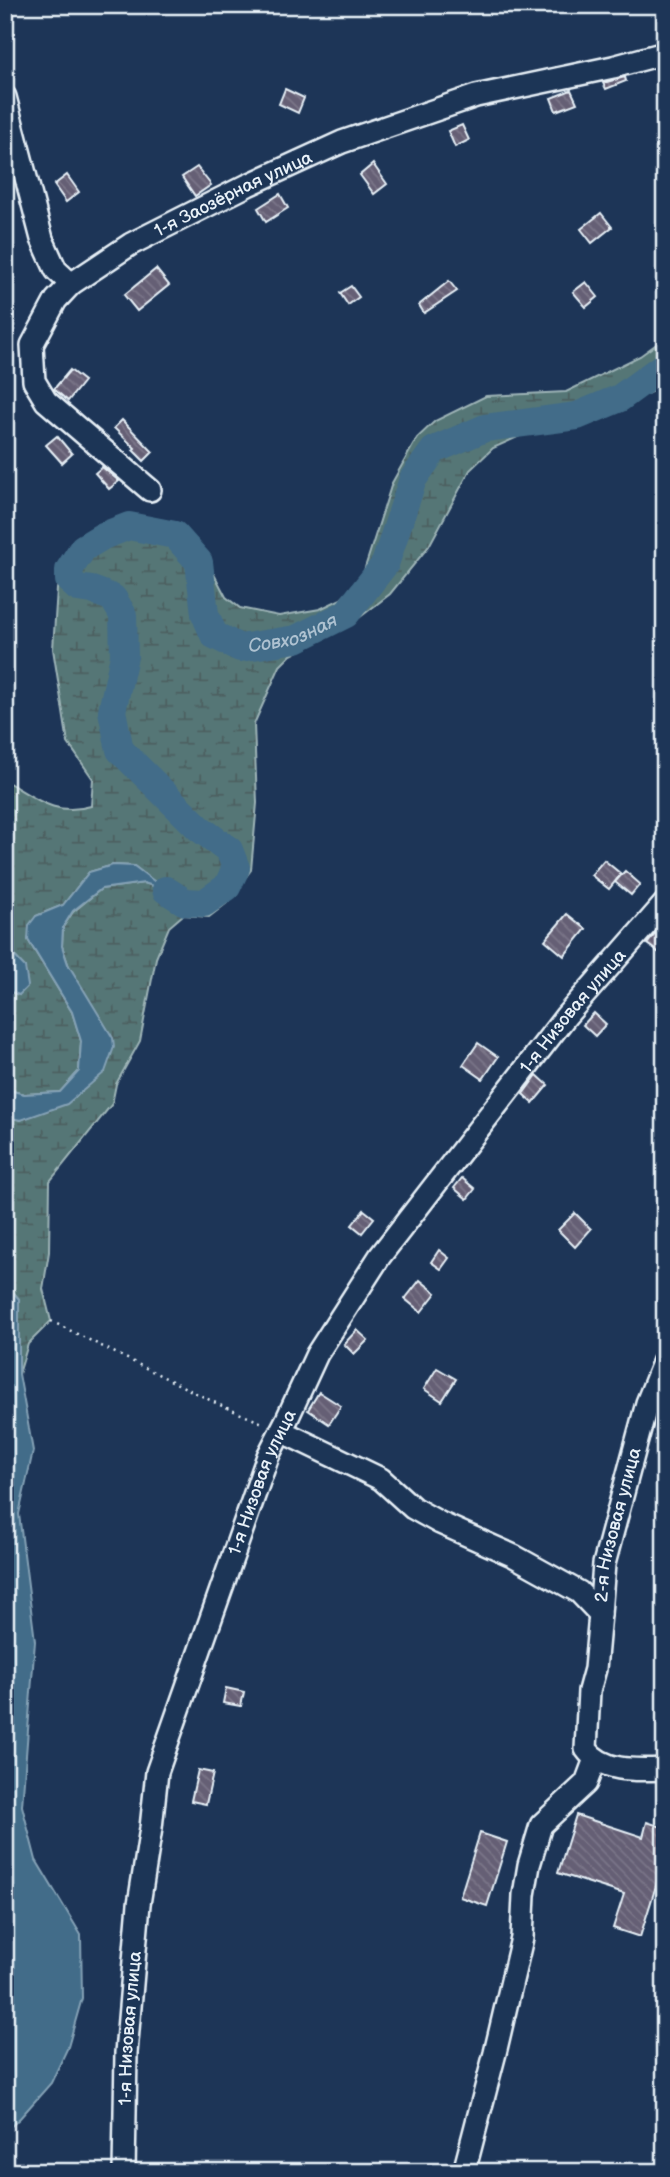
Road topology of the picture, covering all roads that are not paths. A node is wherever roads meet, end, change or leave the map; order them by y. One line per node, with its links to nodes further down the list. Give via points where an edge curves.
1 (665, 53): 3 (street, 1-я Заозёрная улица, via 476,96 342,142 131,244)
2 (5, 97): 3 (street, via 42,239 56,270)
3 (71, 284): 4 (street, 1-я Заозёрная улица, via 56,300 32,345 34,382 46,401)
4 (150, 490)
5 (665, 903): 7 (street, 1-я Низовая улица, via 566,1016 380,1255 317,1354)
6 (665, 1358): 8 (street, 2-я Низовая улица, via 647,1403 604,1564)
7 (281, 1431): 8 (street, via 381,1479 413,1508 440,1523 579,1591); 11 (street, 1-я Низовая улица, via 268,1456 157,1772 126,2053)
8 (600, 1614): 9 (street, 2-я Низовая улица, via 586,1734 586,1749)
9 (595, 1759): 10 (street, via 613,1767); 12 (street, via 586,1783 541,1825 529,1865 522,1938)
10 (665, 1769)
11 (124, 2172)
12 (464, 2172)

